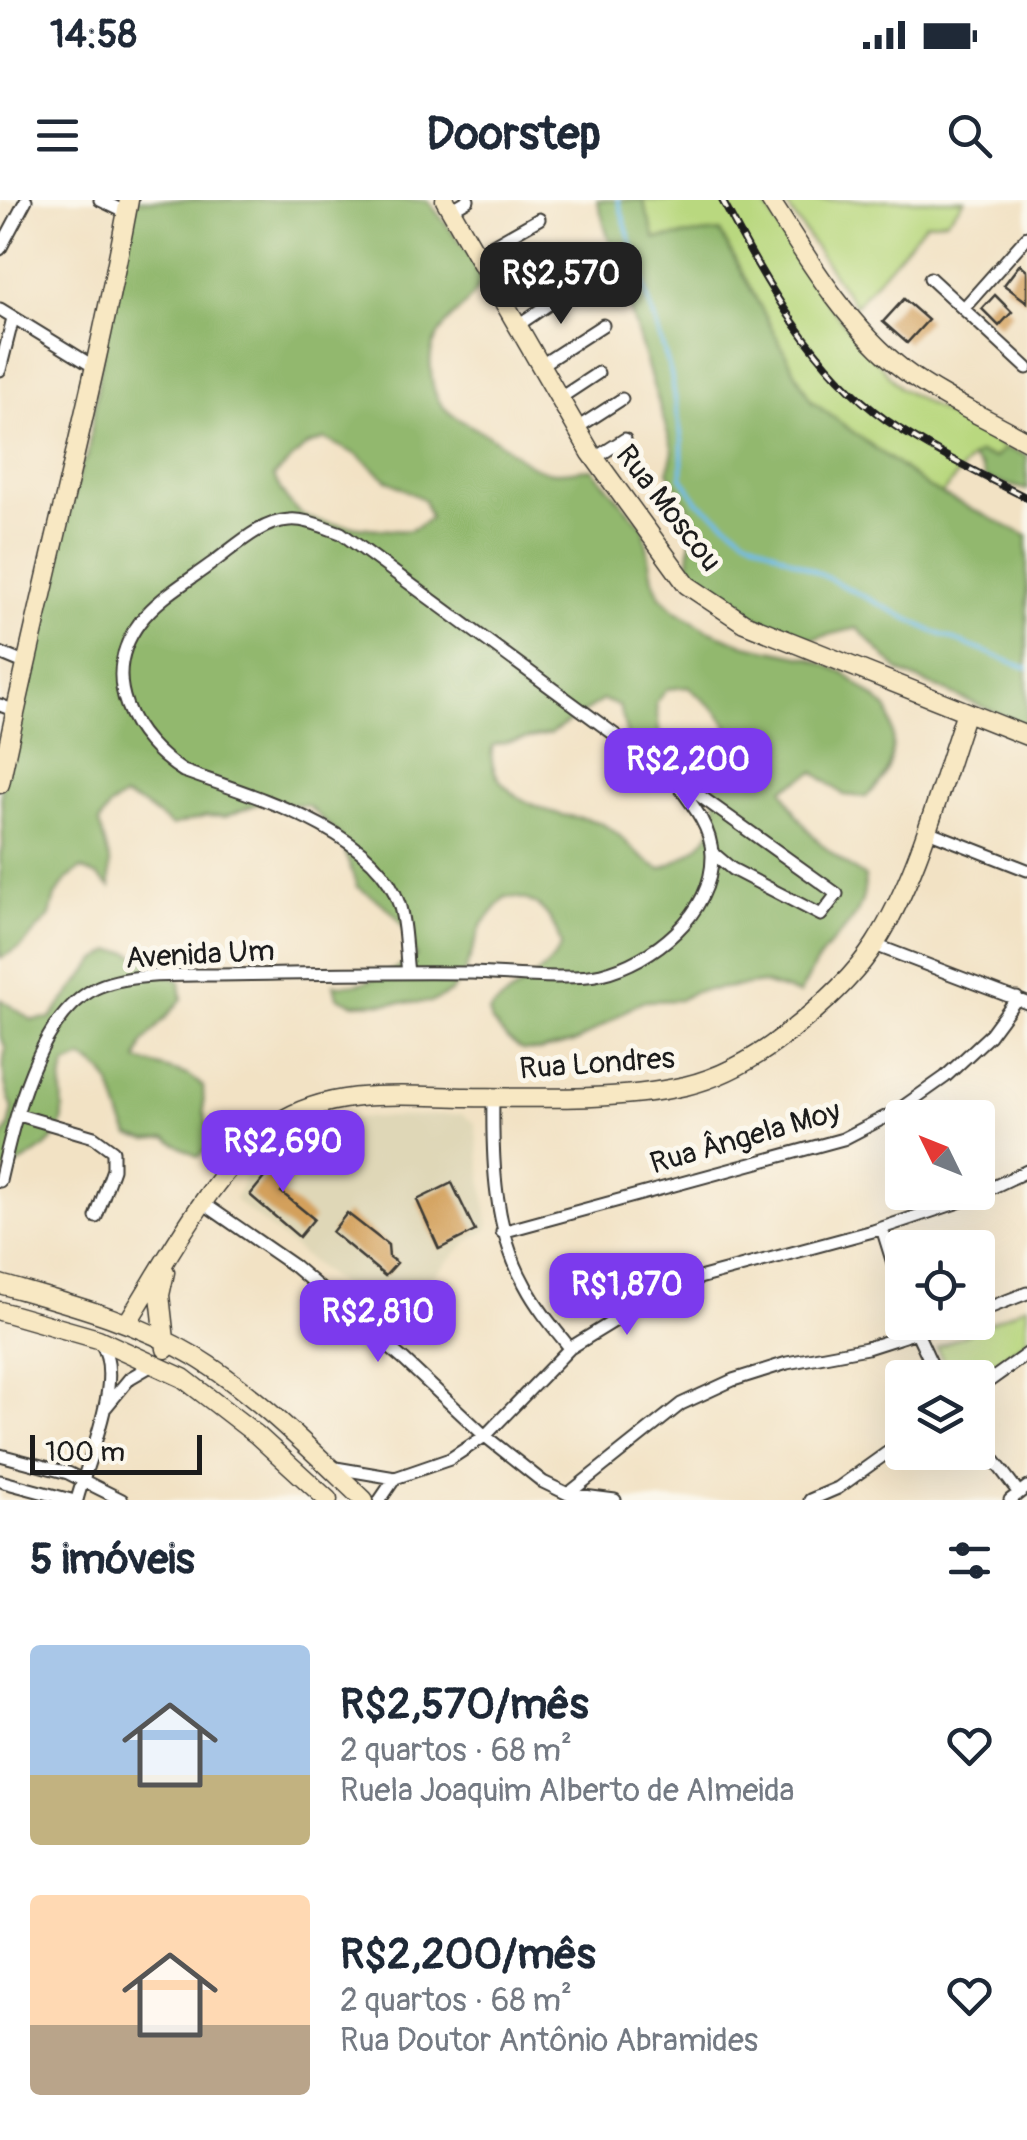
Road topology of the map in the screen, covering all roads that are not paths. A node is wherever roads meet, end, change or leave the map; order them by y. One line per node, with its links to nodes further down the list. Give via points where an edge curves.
1 (26, 200): 9 (street)
2 (100, 200): 6 (street)
3 (468, 200): 5 (street)
4 (770, 200): 29 (street, via 855,322 883,351 935,390)
5 (448, 205): 10 (street, Rua Moscou)
6 (128, 206): 21 (street)
7 (539, 219): 10 (street)
8 (1027, 237): 16 (street)
9 (0, 250)
10 (477, 254): 14 (street, Rua Moscou)
11 (570, 256): 14 (street)
12 (930, 278): 16 (street)
13 (586, 279): 19 (street)
14 (503, 299): 19 (street, Rua Moscou)
15 (0, 309): 17 (street)
16 (963, 309): 22 (street)
17 (13, 318): 21 (street); 23 (street)
18 (603, 324): 20 (street)
19 (518, 325): 20 (street, Rua Moscou)
20 (541, 365): 25 (street, Rua Moscou)
21 (96, 368): 32 (street)
22 (1027, 368)
23 (0, 370)
24 (598, 373): 25 (street)
25 (560, 398): 27 (street, Rua Moscou)
26 (622, 400): 27 (street)
27 (577, 428): 30 (street, Rua Moscou)
28 (625, 439): 30 (street)
29 (1027, 441)
30 (595, 458): 34 (street, Rua Moscou, via 687,585 744,623)
31 (0, 653): 32 (street)
32 (24, 663): 33 (street)
33 (7, 708): 37 (street)
34 (966, 712): 35 (street, Rua Moscou); 38 (street, Rua Londres)
35 (1027, 736)
36 (672, 776): 39 (street, via 702,820); 39 (street, via 837,894 820,914); 42 (street, via 341,533 294,519 266,524 162,599 138,624 122,662 122,700 135,725 183,771 302,814 378,864 399,904)
37 (0, 784)
38 (926, 830): 40 (street); 41 (street, Rua Londres)
39 (713, 853): 42 (street, Avenida Um, via 692,913 667,941 632,964 596,975)
40 (1027, 870)
41 (874, 945): 43 (street); 44 (street, Rua Londres, via 815,1012 754,1060 688,1085 634,1094)
42 (408, 972): 45 (street, Avenida Um, via 172,975 95,988 41,1046)
43 (1022, 1001): 52 (street, Rua Ângela Moy, via 945,1077 843,1138)
44 (493, 1097): 49 (street, Rua Londres, via 358,1095 300,1113 275,1125); 52 (street)
45 (19, 1115): 46 (street, Avenida Um); 50 (street, via 94,1136 113,1151)
46 (4, 1149): 48 (street, Avenida Um)
47 (1027, 1171): 51 (street)
48 (0, 1181)
49 (203, 1204): 54 (street, Rua Londres); 69 (street, via 294,1266)
50 (96, 1217)
51 (882, 1228): 53 (street); 64 (street, via 673,1286)
52 (502, 1232): 64 (street, via 530,1294)
53 (885, 1238)
54 (168, 1259): 60 (street, Rua Londres); 63 (street, via 160,1296)
55 (0, 1284): 59 (street)
56 (1027, 1293): 57 (street)
57 (995, 1305)
58 (0, 1311): 61 (street)
59 (100, 1314): 60 (street); 61 (street, via 93,1329)
60 (127, 1323): 63 (street)
61 (98, 1338): 66 (street); 68 (street, via 110,1359)
62 (886, 1340): 78 (street, via 787,1363 681,1404)
63 (167, 1342): 66 (street); 73 (street, via 256,1403)
64 (570, 1348): 69 (street)
65 (1027, 1354): 67 (street)
66 (154, 1364): 68 (street, via 130,1378); 81 (street, via 257,1435)
67 (995, 1377)
68 (104, 1410): 75 (street)
69 (485, 1436): 74 (street, via 450,1459); 78 (street)
70 (885, 1454): 85 (street)
71 (0, 1456): 75 (street)
72 (995, 1461): 77 (street)
73 (329, 1467): 74 (street); 82 (street)
74 (395, 1478): 83 (street)
75 (82, 1479): 79 (street); 80 (street)
76 (0, 1481): 79 (street)
77 (1019, 1493)
78 (568, 1494): 84 (street)
79 (74, 1500)
80 (122, 1500)
81 (328, 1500)
82 (364, 1500)
83 (380, 1500)
84 (615, 1500)
85 (810, 1500)

